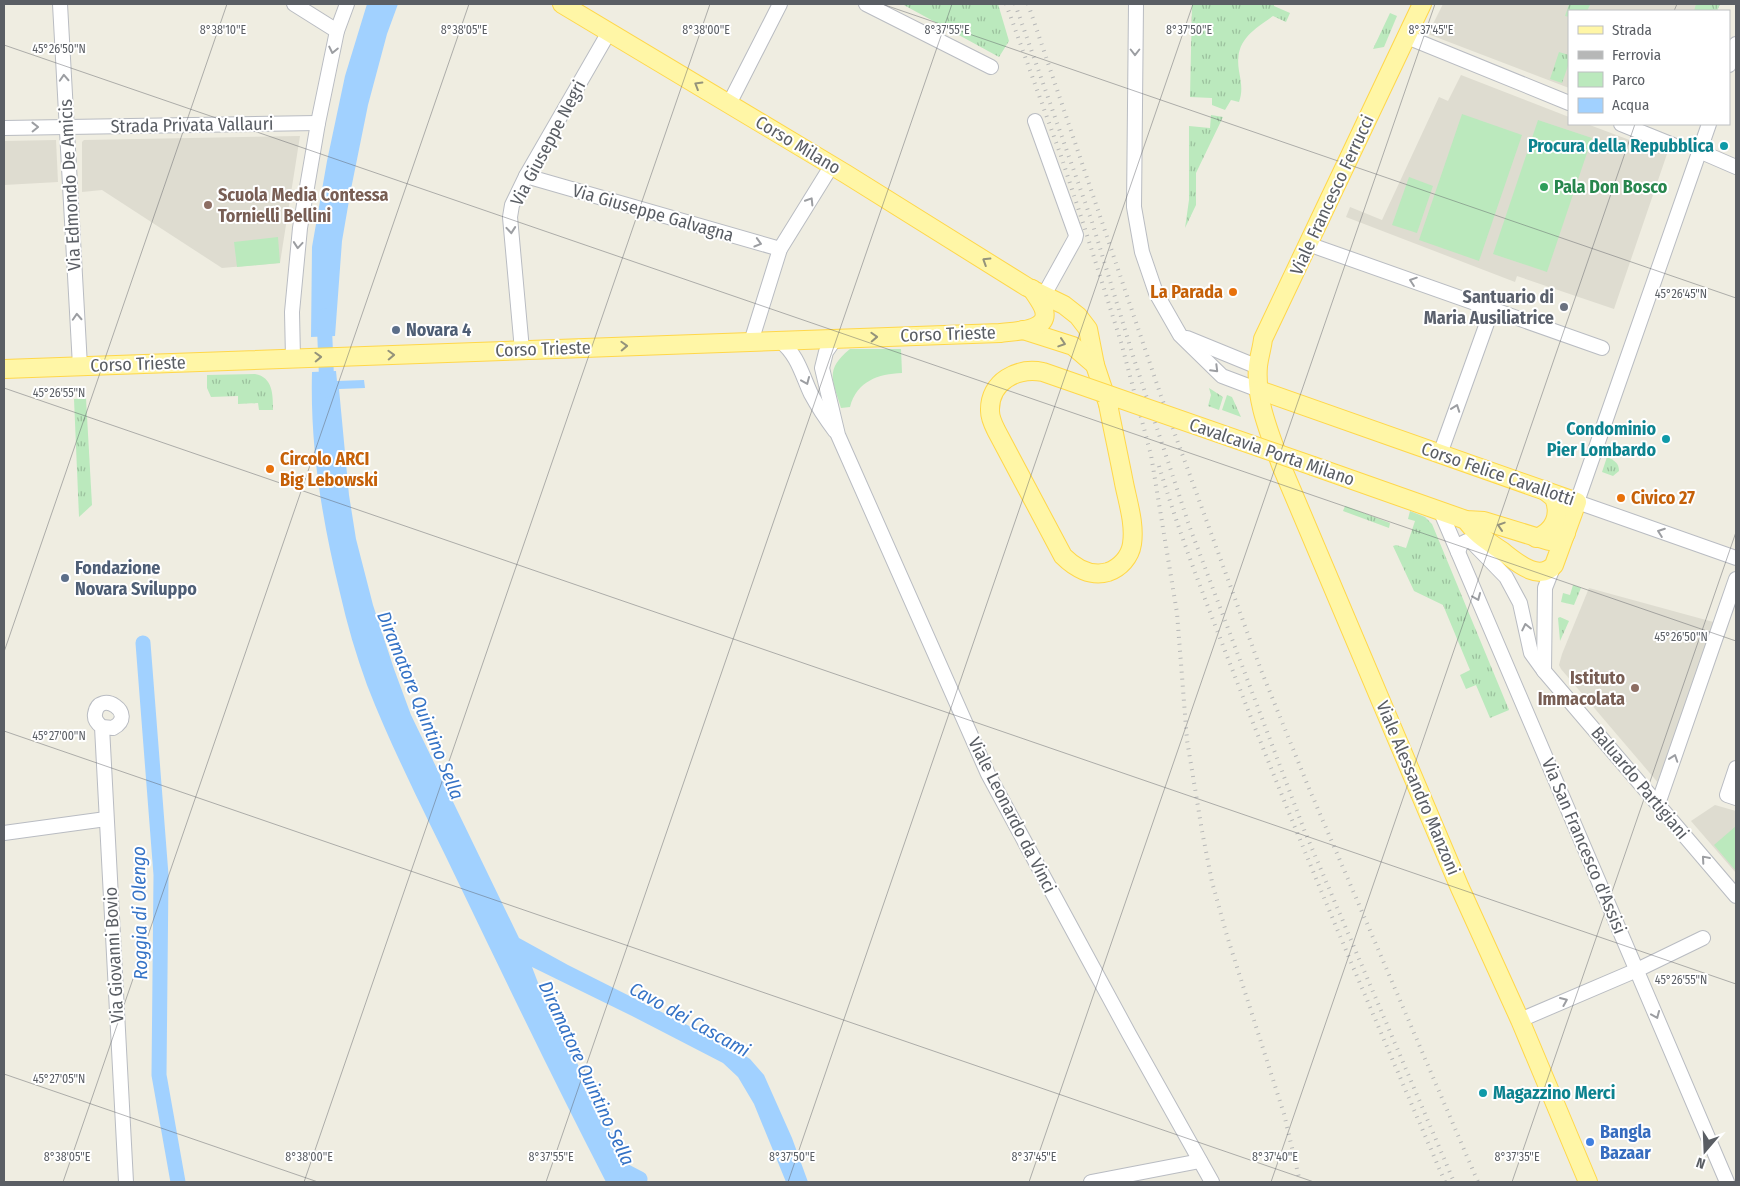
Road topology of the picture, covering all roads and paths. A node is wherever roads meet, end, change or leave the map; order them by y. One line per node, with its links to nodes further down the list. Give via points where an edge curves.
1 (60, 4): 21 (street, Via Edmondo De Amicis, one-way to 1)
2 (294, 4): 9 (street)
3 (347, 4): 9 (street)
4 (562, 4): 10 (main road, Corso Milano)
5 (780, 4): 16 (street)
6 (866, 4): 14 (street)
7 (1136, 4): 33 (street, one-way to 33, via 1134,207 1142,252 1156,293)
8 (1422, 4): 11 (main road, Viale Francesco Ferrucci)
9 (337, 30): 18 (street, one-way to 18)
10 (609, 32): 16 (main road, Corso Milano, one-way to 10); 27 (street, Via Giuseppe Negri)
11 (1407, 37): 15 (street); 28 (main road, Viale Francesco Ferrucci)
12 (1736, 44): 13 (street)
13 (1730, 62)
14 (991, 67)
15 (1568, 103)
16 (729, 104): 25 (main road, Corso Milano)
17 (1035, 121): 30 (street, via 1076,235)
18 (318, 123): 21 (street, Strada Privata Vallauri); 39 (street, one-way to 39, via 300,228 292,312)
19 (1623, 125): 23 (street)
20 (1708, 125): 24 (street)
21 (67, 126): 22 (street, Strada Privata Vallauri, one-way to 21); 41 (street, Via Edmondo De Amicis, one-way to 21)
22 (4, 128)
23 (1673, 145)
24 (1699, 151): 26 (street); 48 (street)
25 (832, 165): 29 (street, one-way to 25); 30 (main road, Corso Milano, one-way to 25)
26 (1736, 166)
27 (526, 176): 29 (street, Via Giuseppe Galvagna, one-way to 29); 38 (street, Via Giuseppe Negri, one-way to 38, via 510,217)
28 (1308, 244): 31 (street, one-way to 28); 42 (main road, Viale Francesco Ferrucci, via 1263,339)
29 (780, 250): 36 (street)
30 (1038, 292): 32 (main road, Corso Milano, via 1045,317 1035,328); 40 (main road, Corso Milano, via 1078,316 1088,329)
31 (1492, 309): 37 (street); 46 (street, one-way to 31)
32 (1023, 330): 34 (main road, Corso Trieste, one-way to 32); 40 (main road, one-way to 40, via 1073,346)
33 (1180, 335): 42 (street); 44 (street, one-way to 44, via 1222,376)
34 (838, 338): 35 (main road, Corso Trieste); 45 (street, Viale Leonardo da Vinci, via 828,347 822,368)
35 (780, 340): 36 (main road, Corso Trieste); 45 (street, Viale Leonardo da Vinci, one-way to 45, via 794,353 811,394)
36 (750, 342): 38 (main road, Corso Trieste, one-way to 36)
37 (1602, 348)
38 (522, 350): 39 (main road, Corso Trieste, one-way to 38)
39 (293, 358): 41 (main road, Corso Trieste)
40 (1095, 365): 49 (main road, Cavalcavia Porta Milano, bridge, via 1108,404 1132,519 1132,544 1127,557 1115,569 1100,573 1084,571 1063,556 991,419 992,397 1009,376 1027,370 1043,372 1313,466)
41 (80, 366): 43 (main road, Corso Trieste)
42 (1258, 367): 44 (main road, Viale Francesco Ferrucci)
43 (4, 369)
44 (1259, 390): 46 (main road, Corso Felice Cavallotti); 67 (main road, Viale Alessandro Manzoni, via 1264,415 1282,465 1456,879)
45 (838, 435): 68 (street, Viale Leonardo da Vinci, via 988,774)
46 (1440, 454): 47 (main road, Corso Felice Cavallotti)
47 (1543, 490): 48 (main road, Corso Felice Cavallotti); 52 (main road, via 1554,498 1557,514 1552,528)
48 (1577, 502): 51 (main road); 54 (street, Corso Felice Cavallotti, one-way to 48)
49 (1440, 510): 50 (main road, Cavalcavia Porta Milano); 53 (street, Via San Francesco d'Assisi)
50 (1466, 520): 52 (main road, one-way to 50, via 1484,520); 55 (main road, via 1479,535 1524,567 1536,571 1550,570)
51 (1566, 533): 52 (main road, via 1560,539); 55 (main road)
52 (1540, 539): 55 (main road, via 1554,547)
53 (1458, 552): 57 (street, Baluardo Partigiani, one-way to 53, via 1531,653 1520,603 1506,577 1472,542 1461,544); 66 (street, Via San Francesco d'Assisi, one-way to 66)
54 (1736, 558)
55 (1556, 560): 57 (street, via 1545,588)
56 (1736, 579): 61 (street, one-way to 56)
57 (1544, 671): 61 (street, Baluardo Partigiani)
58 (102, 727): 62 (street, Via Giovanni Bovio)
59 (1736, 768): 60 (street, via 1728,795)
60 (1736, 798)
61 (1658, 804): 64 (street, Baluardo Partigiani, one-way to 61)
62 (106, 819): 63 (street); 69 (street, Via Giovanni Bovio)
63 (4, 832)
64 (1736, 896)
65 (1703, 938): 66 (street)
66 (1637, 970): 67 (street, one-way to 66); 73 (street, Via San Francesco d'Assisi, one-way to 73)
67 (1520, 1020): 72 (main road, Viale Alessandro Manzoni)
68 (1200, 1161): 70 (street); 71 (street, Viale Leonardo da Vinci)
69 (126, 1182)
70 (1091, 1182)
71 (1212, 1182)
72 (1588, 1182)
73 (1727, 1182)

